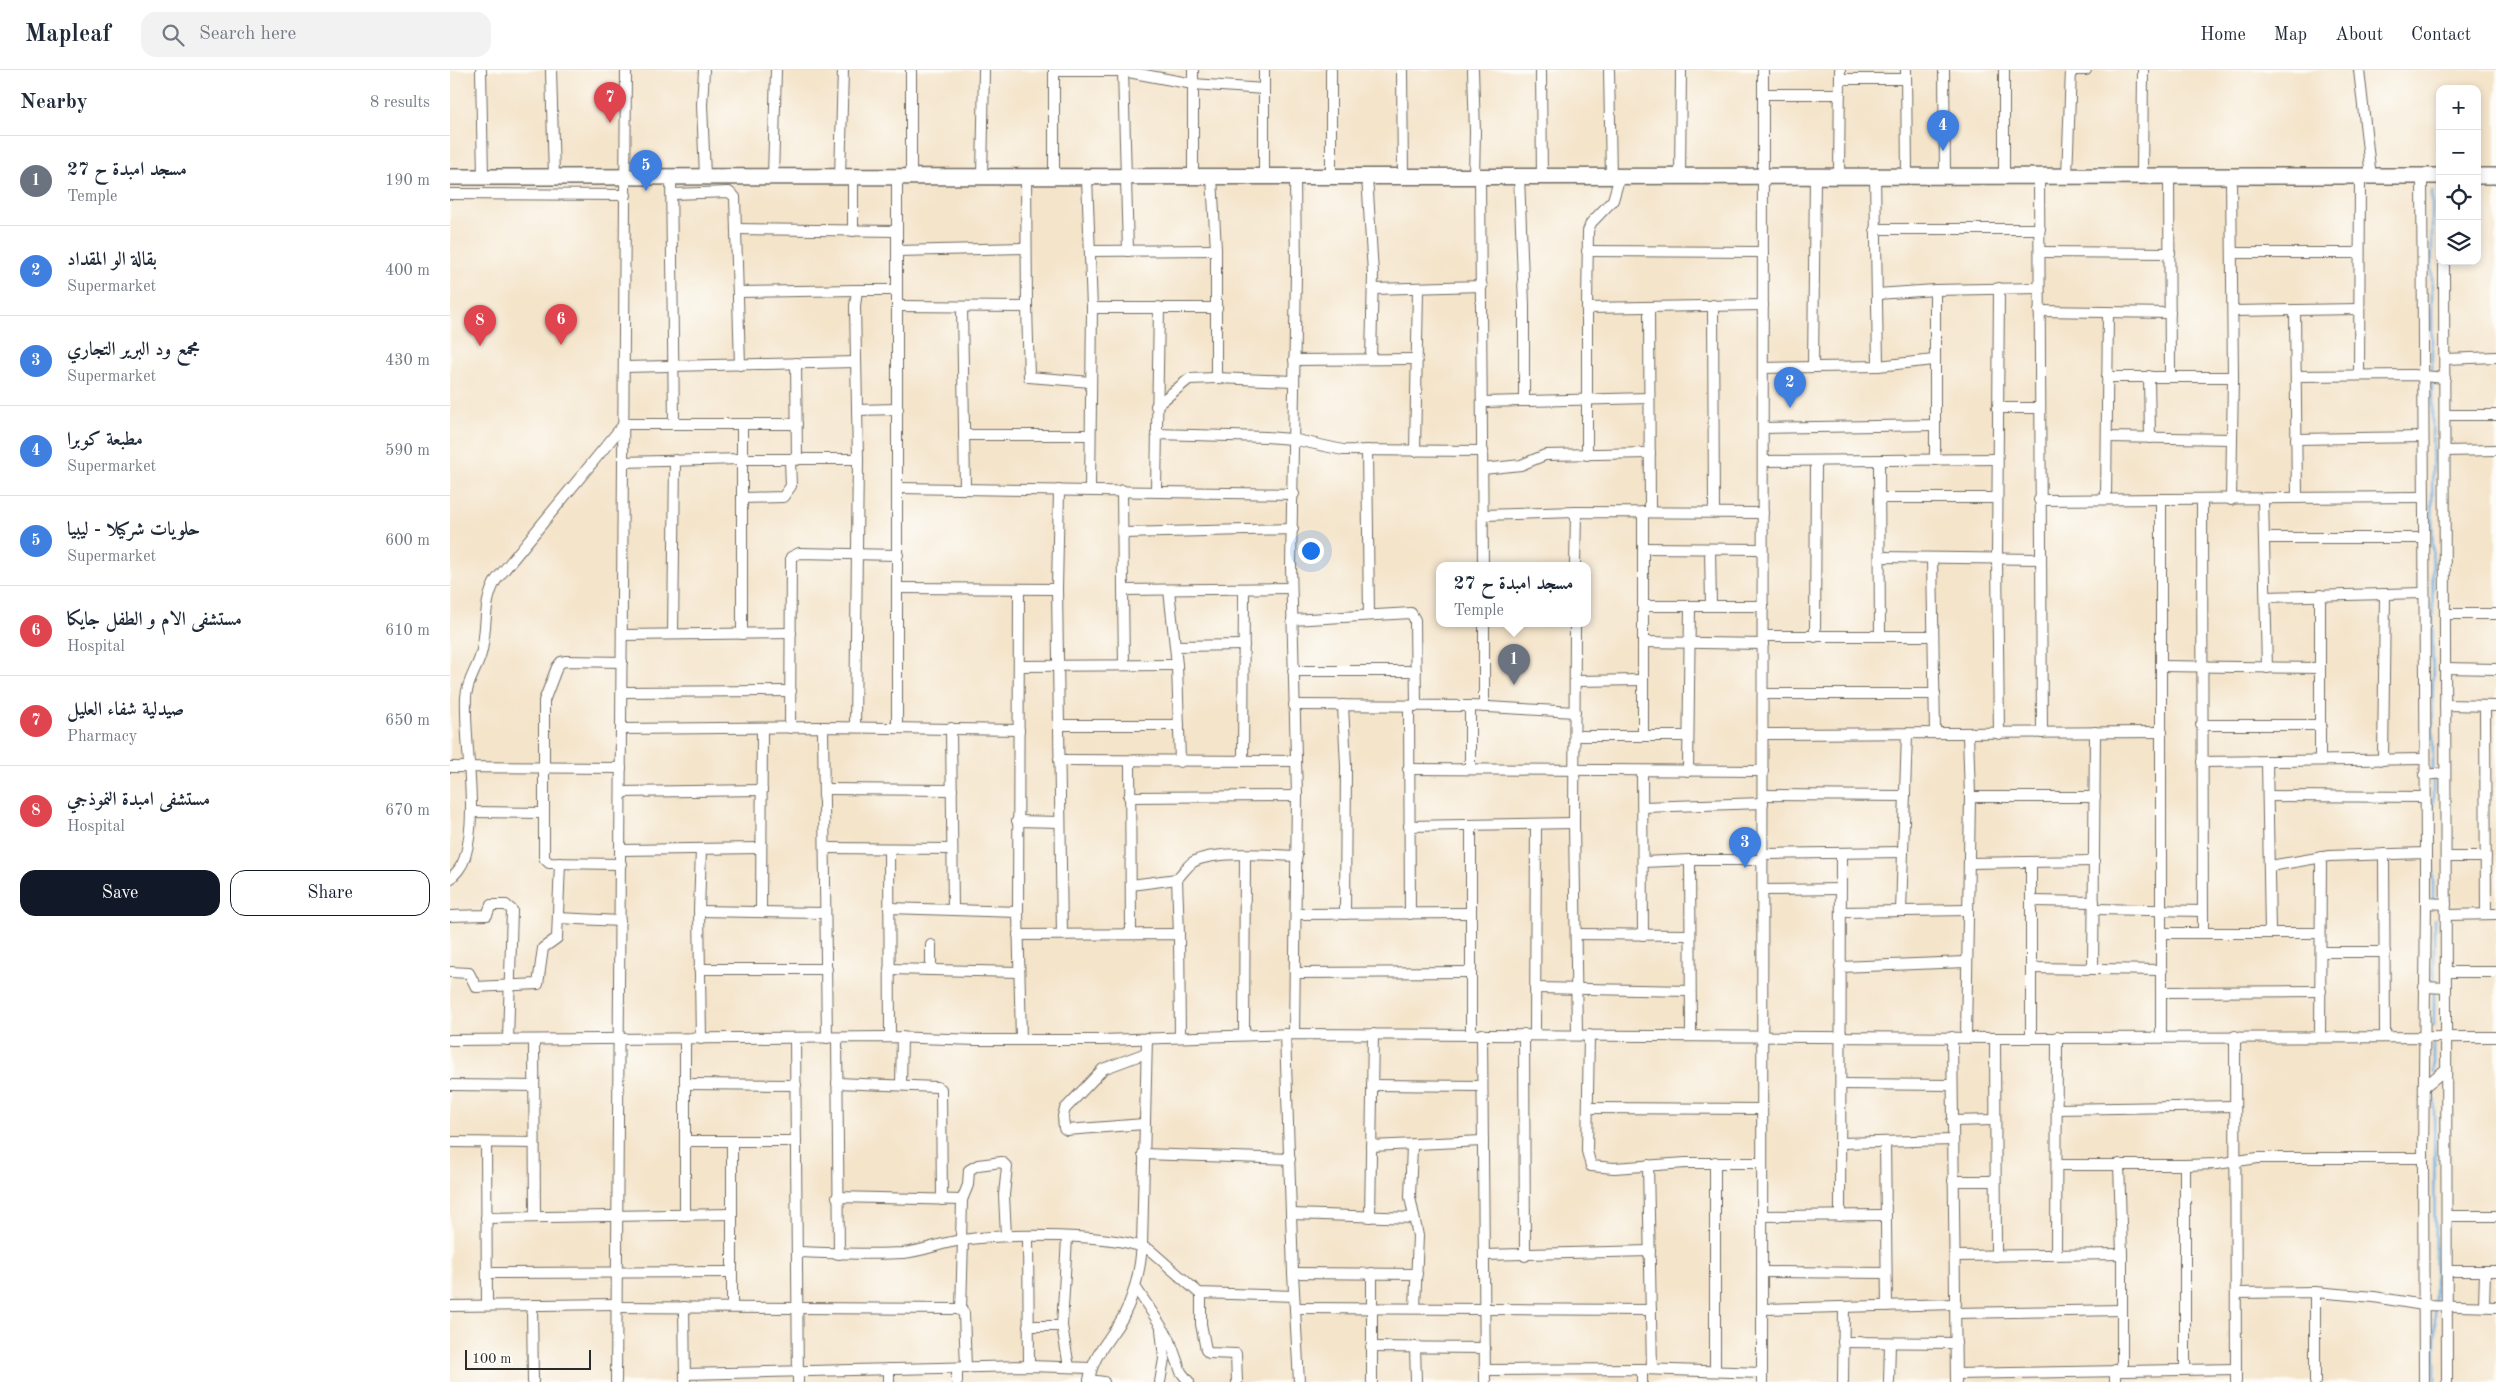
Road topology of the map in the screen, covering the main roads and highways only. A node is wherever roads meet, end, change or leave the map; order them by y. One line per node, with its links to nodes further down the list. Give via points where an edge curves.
1 (2436, 176): 4 (highway)
2 (2481, 176): 3 (highway)
3 (2496, 176)
4 (450, 178)

